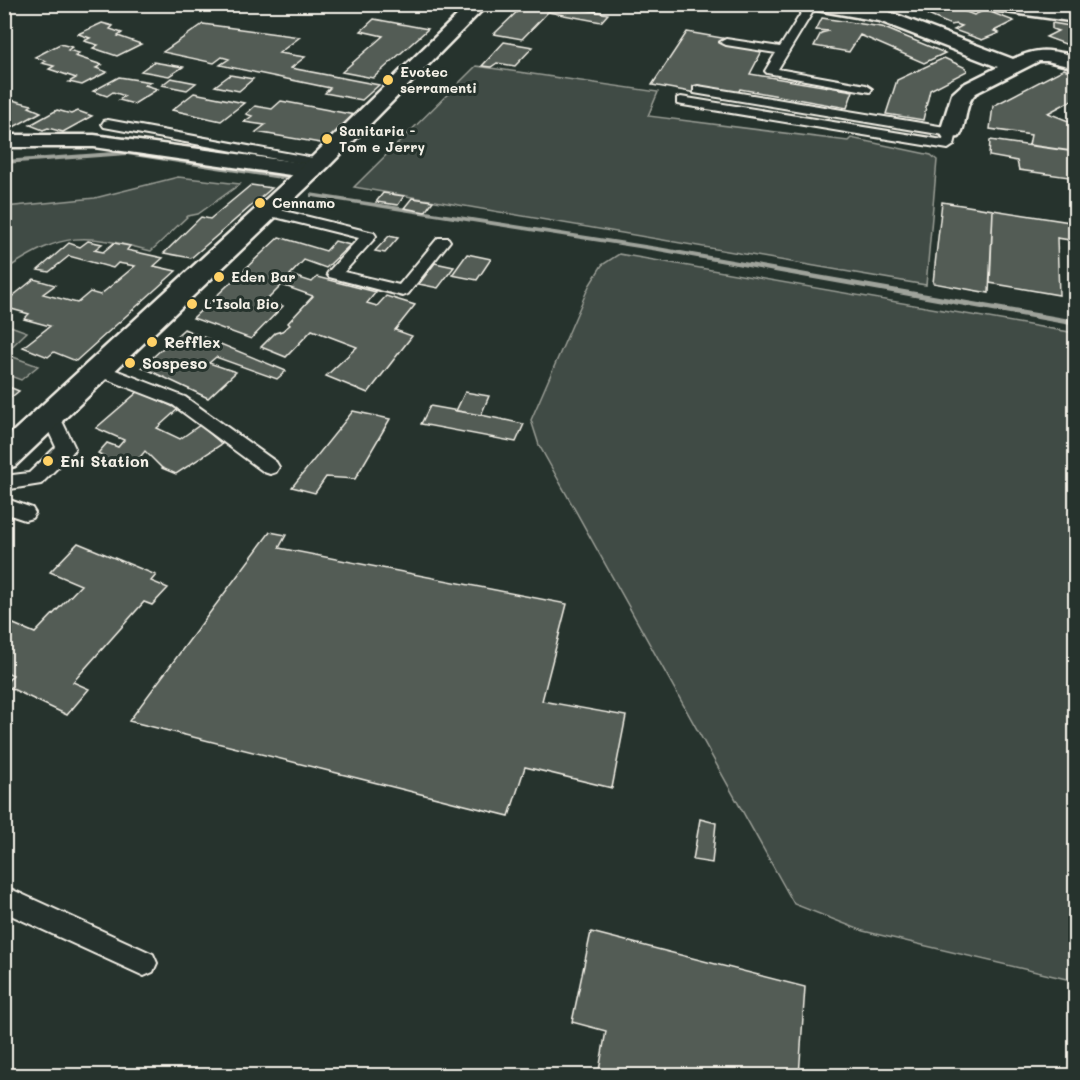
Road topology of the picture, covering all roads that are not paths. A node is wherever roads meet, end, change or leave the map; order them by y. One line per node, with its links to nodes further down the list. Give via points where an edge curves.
1 (480, 4): 16 (street)
2 (984, 4): 4 (street)
3 (812, 5): 6 (lane); 7 (street, via 883,16)
4 (1076, 17)
5 (726, 42): 6 (lane)
6 (784, 51): 10 (lane, via 771,71)
7 (986, 55): 8 (street, via 1016,43); 9 (street)
8 (1068, 60): 9 (street, via 1035,56)
9 (1013, 66): 14 (street, via 959,98)
10 (866, 89)
11 (698, 90): 14 (lane)
12 (681, 101): 14 (lane, via 948,145)
13 (108, 124): 16 (lane)
14 (951, 132)
15 (4, 141): 16 (street, via 94,141)
16 (315, 167): 17 (street)
17 (268, 211): 18 (lane, via 369,236 334,273 403,291); 19 (street)
18 (443, 242)
19 (100, 370): 20 (street); 22 (lane, via 179,400)
20 (51, 417): 21 (street); 23 (lane, via 66,448 34,479)
21 (4, 458)
22 (270, 467)
23 (4, 483)
24 (4, 506): 25 (lane)
25 (25, 513)
26 (4, 899): 27 (lane)
27 (144, 963)

